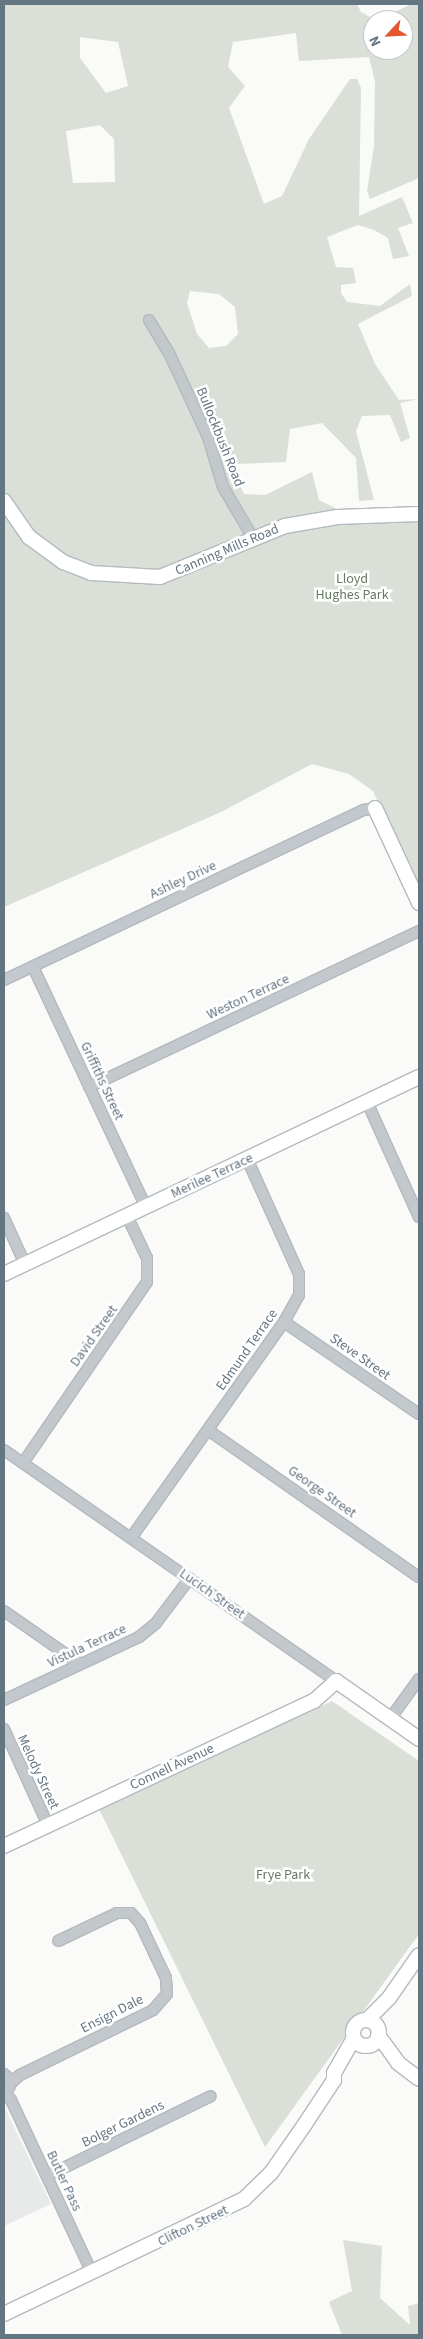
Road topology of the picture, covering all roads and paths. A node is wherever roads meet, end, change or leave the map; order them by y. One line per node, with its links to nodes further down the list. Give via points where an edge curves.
1 (149, 320): 4 (street, Bullockbush Road, via 169,353 208,437 223,487)
2 (4, 501): 4 (main road, Canning Mills Road, via 29,537 63,562 91,573 160,577)
3 (419, 514): 4 (main road, Canning Mills Road, via 311,520)
4 (253, 538)
5 (375, 808): 6 (main road); 8 (street, Ashley Drive)
6 (419, 903)
7 (419, 931): 11 (street, Weston Terrace)
8 (34, 966): 9 (street, Ashley Drive); 11 (street, Griffiths Street)
9 (4, 980)
10 (419, 1077): 12 (main road, Merilee Terrace)
11 (89, 1087): 14 (street, Griffiths Street)
12 (367, 1102): 13 (main road, Merilee Terrace); 16 (street)
13 (247, 1159): 14 (main road, Merilee Terrace); 20 (street, Edmund Terrace, via 299,1274 299,1294)
14 (146, 1207): 15 (main road, Merilee Terrace)
15 (127, 1216): 18 (main road, Merilee Terrace); 24 (street, David Street, via 147,1258 148,1282)
16 (419, 1217)
17 (4, 1218): 18 (street)
18 (25, 1264): 19 (main road, Merilee Terrace)
19 (4, 1274)
20 (284, 1322): 21 (street, Steve Street); 22 (street, Edmund Terrace)
21 (419, 1414)
22 (208, 1430): 25 (street, Edmund Terrace); 26 (street, George Street)
23 (4, 1450): 24 (street, Lucich Street)
24 (23, 1463): 25 (street, Lucich Street)
25 (131, 1538): 27 (street, Lucich Street)
26 (419, 1577)
27 (190, 1578): 29 (street, Vistula Terrace, via 156,1623 139,1637); 31 (street, Lucich Street)
28 (4, 1611): 29 (street)
29 (80, 1664): 32 (street, Vistula Terrace)
30 (419, 1679): 33 (street)
31 (336, 1681): 33 (main road, Lucich Street); 36 (main road, Connell Avenue, via 314,1701)
32 (4, 1700)
33 (390, 1719): 35 (main road, Lucich Street)
34 (4, 1730): 36 (street, Melody Street)
35 (419, 1739)
36 (48, 1825): 37 (main road, Connell Avenue)
37 (4, 1846)
38 (58, 1941): 46 (street, Ensign Dale, via 117,1913 130,1913 140,1923 166,1978 167,1994 153,2010 20,2075)
39 (419, 1956): 41 (main road, via 389,1998)
40 (419, 1966): 42 (main road)
41 (367, 2020): 42 (main road); 43 (main road, via 354,2027)
42 (378, 2032): 43 (main road); 44 (main road)
43 (362, 2043): 44 (main road, via 388,2061); 49 (main road, Clifton Street, via 271,2173 244,2199)
44 (398, 2063): 45 (main road)
45 (419, 2079)
46 (7, 2086): 48 (street, Butler Pass)
47 (211, 2096): 48 (street, Bolger Gardens)
48 (47, 2176): 49 (street, Butler Pass)
49 (92, 2273): 50 (main road, Clifton Street)
50 (4, 2314)

